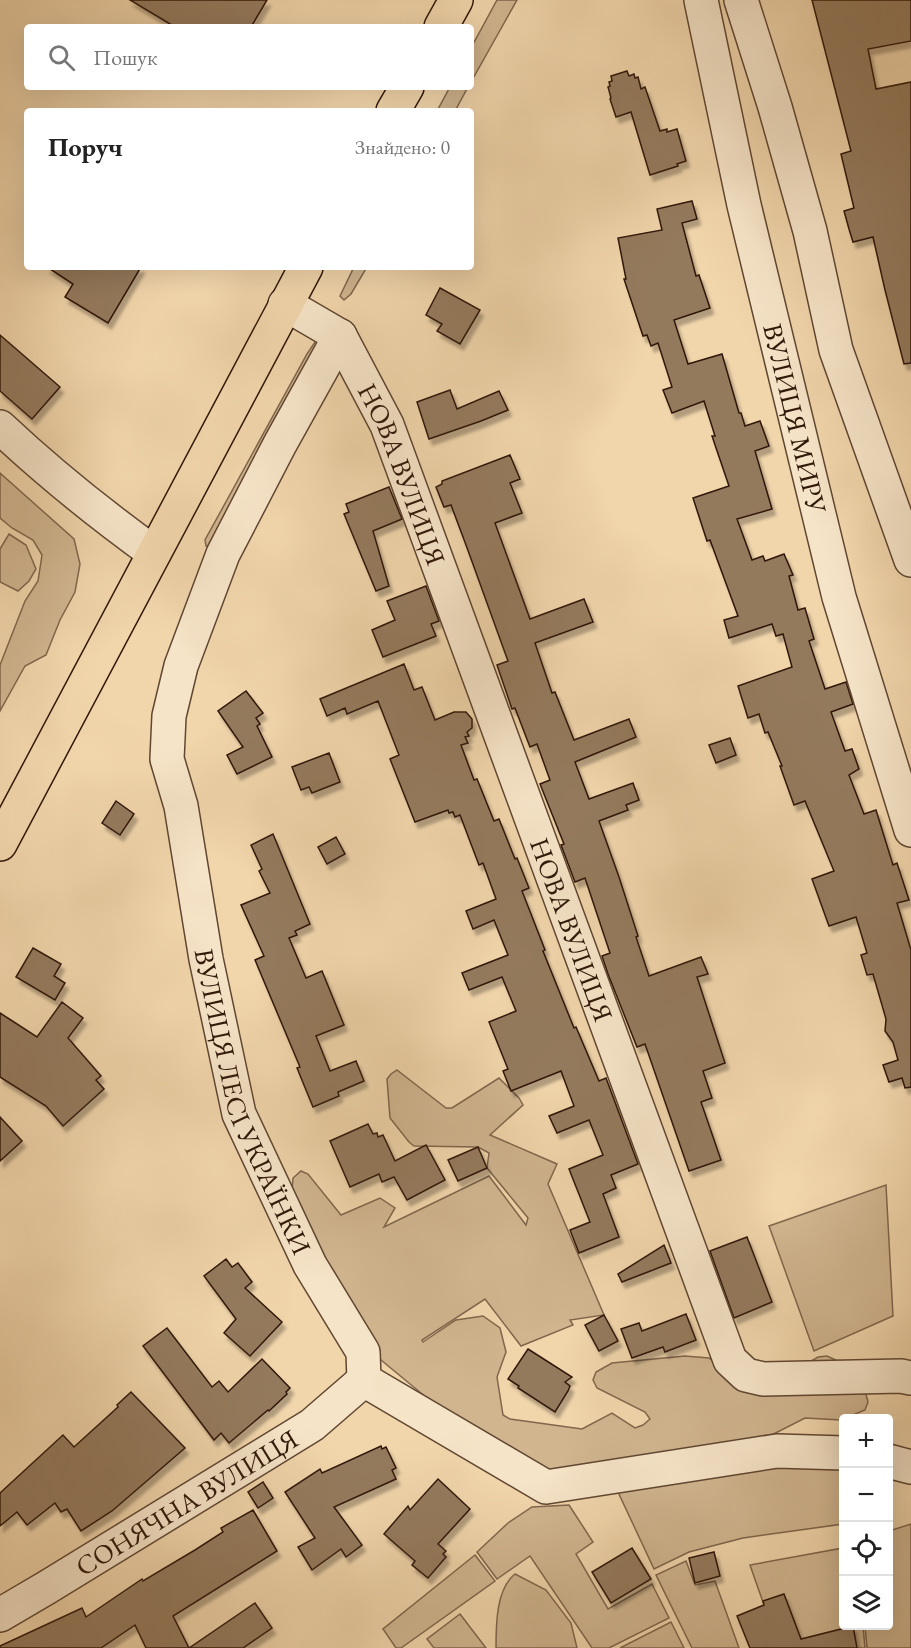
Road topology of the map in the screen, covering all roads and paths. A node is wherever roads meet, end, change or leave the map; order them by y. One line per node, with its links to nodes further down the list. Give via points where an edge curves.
1 (456, 0): 4 (main road)
2 (701, 0): 13 (street, ВУЛИЦЯ МИРУ, via 744,205 839,597)
3 (741, 0): 11 (street, ВУЛИЦЯ МИРУ, via 810,231 836,350)
4 (443, 24)
5 (405, 90): 6 (main road)
6 (395, 108)
7 (304, 270): 8 (main road)
8 (285, 304): 9 (street); 12 (main road)
9 (340, 336): 15 (street, НОВА ВУЛИЦЯ, via 387,425 730,1360 746,1375 763,1379); 16 (street, ВУЛИЦЯ ЛЕСІ УКРАЇНКИ, via 223,554 181,666 169,716 167,759 181,806 206,959 239,1114 310,1265 363,1352)
10 (0, 427): 12 (street)
11 (911, 560)
12 (150, 562): 14 (main road)
13 (911, 830)
14 (0, 844)
15 (906, 1377)
16 (364, 1380): 17 (street, via 546,1487 777,1451); 20 (street, СОНЯЧНА ВУЛИЦЯ, via 312,1425)
17 (839, 1453)
18 (893, 1462): 19 (street)
19 (911, 1467)
20 (0, 1615)

